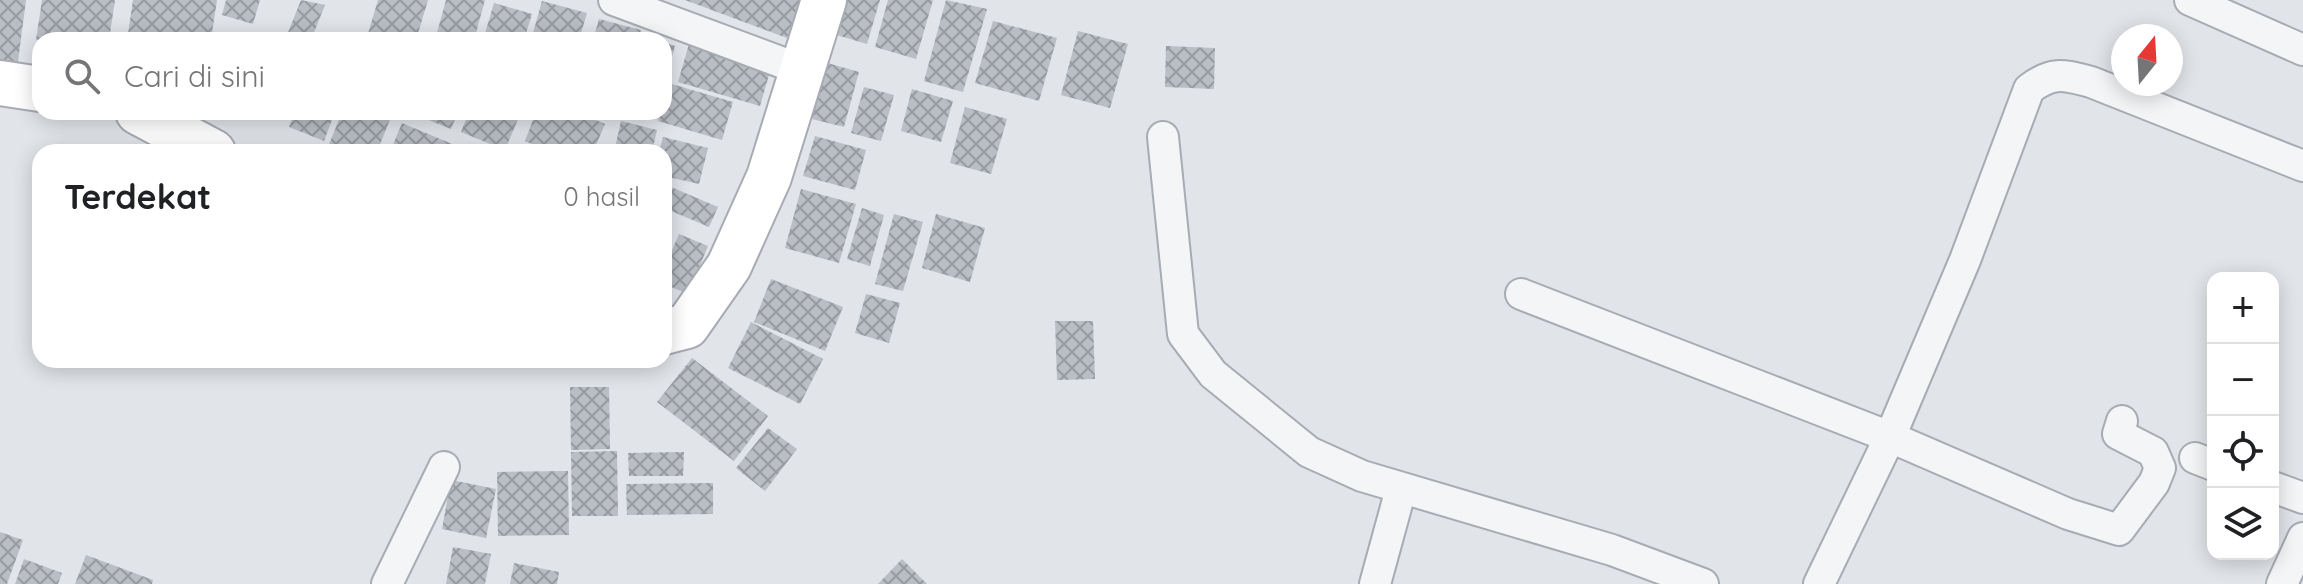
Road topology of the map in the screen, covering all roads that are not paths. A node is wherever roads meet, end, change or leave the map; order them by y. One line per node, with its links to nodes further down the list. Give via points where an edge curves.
1 (614, 0): 5 (street)
2 (824, 0): 5 (street)
3 (2190, 0): 4 (street)
4 (2303, 50)
5 (802, 70): 13 (street, via 769,177 729,266 687,326)
6 (0, 83): 7 (street)
7 (32, 88)
8 (153, 120): 10 (street)
9 (1163, 137): 18 (street, via 1183,334 1213,374 1309,452)
10 (198, 144)
11 (2303, 166): 15 (street, via 2091,82 2046,76 2029,89)
12 (1521, 294): 15 (street)
13 (672, 330)
14 (2122, 421): 15 (street, via 2118,434 2153,452 2160,468 2119,530 2068,514)
15 (1890, 437): 24 (street)
16 (444, 467): 21 (street)
17 (2276, 488): 19 (street)
18 (1401, 489): 22 (street); 23 (street, via 1612,550)
19 (2303, 498)
20 (2303, 538): 25 (street)
21 (387, 584)
22 (1375, 584)
23 (1703, 584)
24 (1819, 584)
25 (2282, 584)

